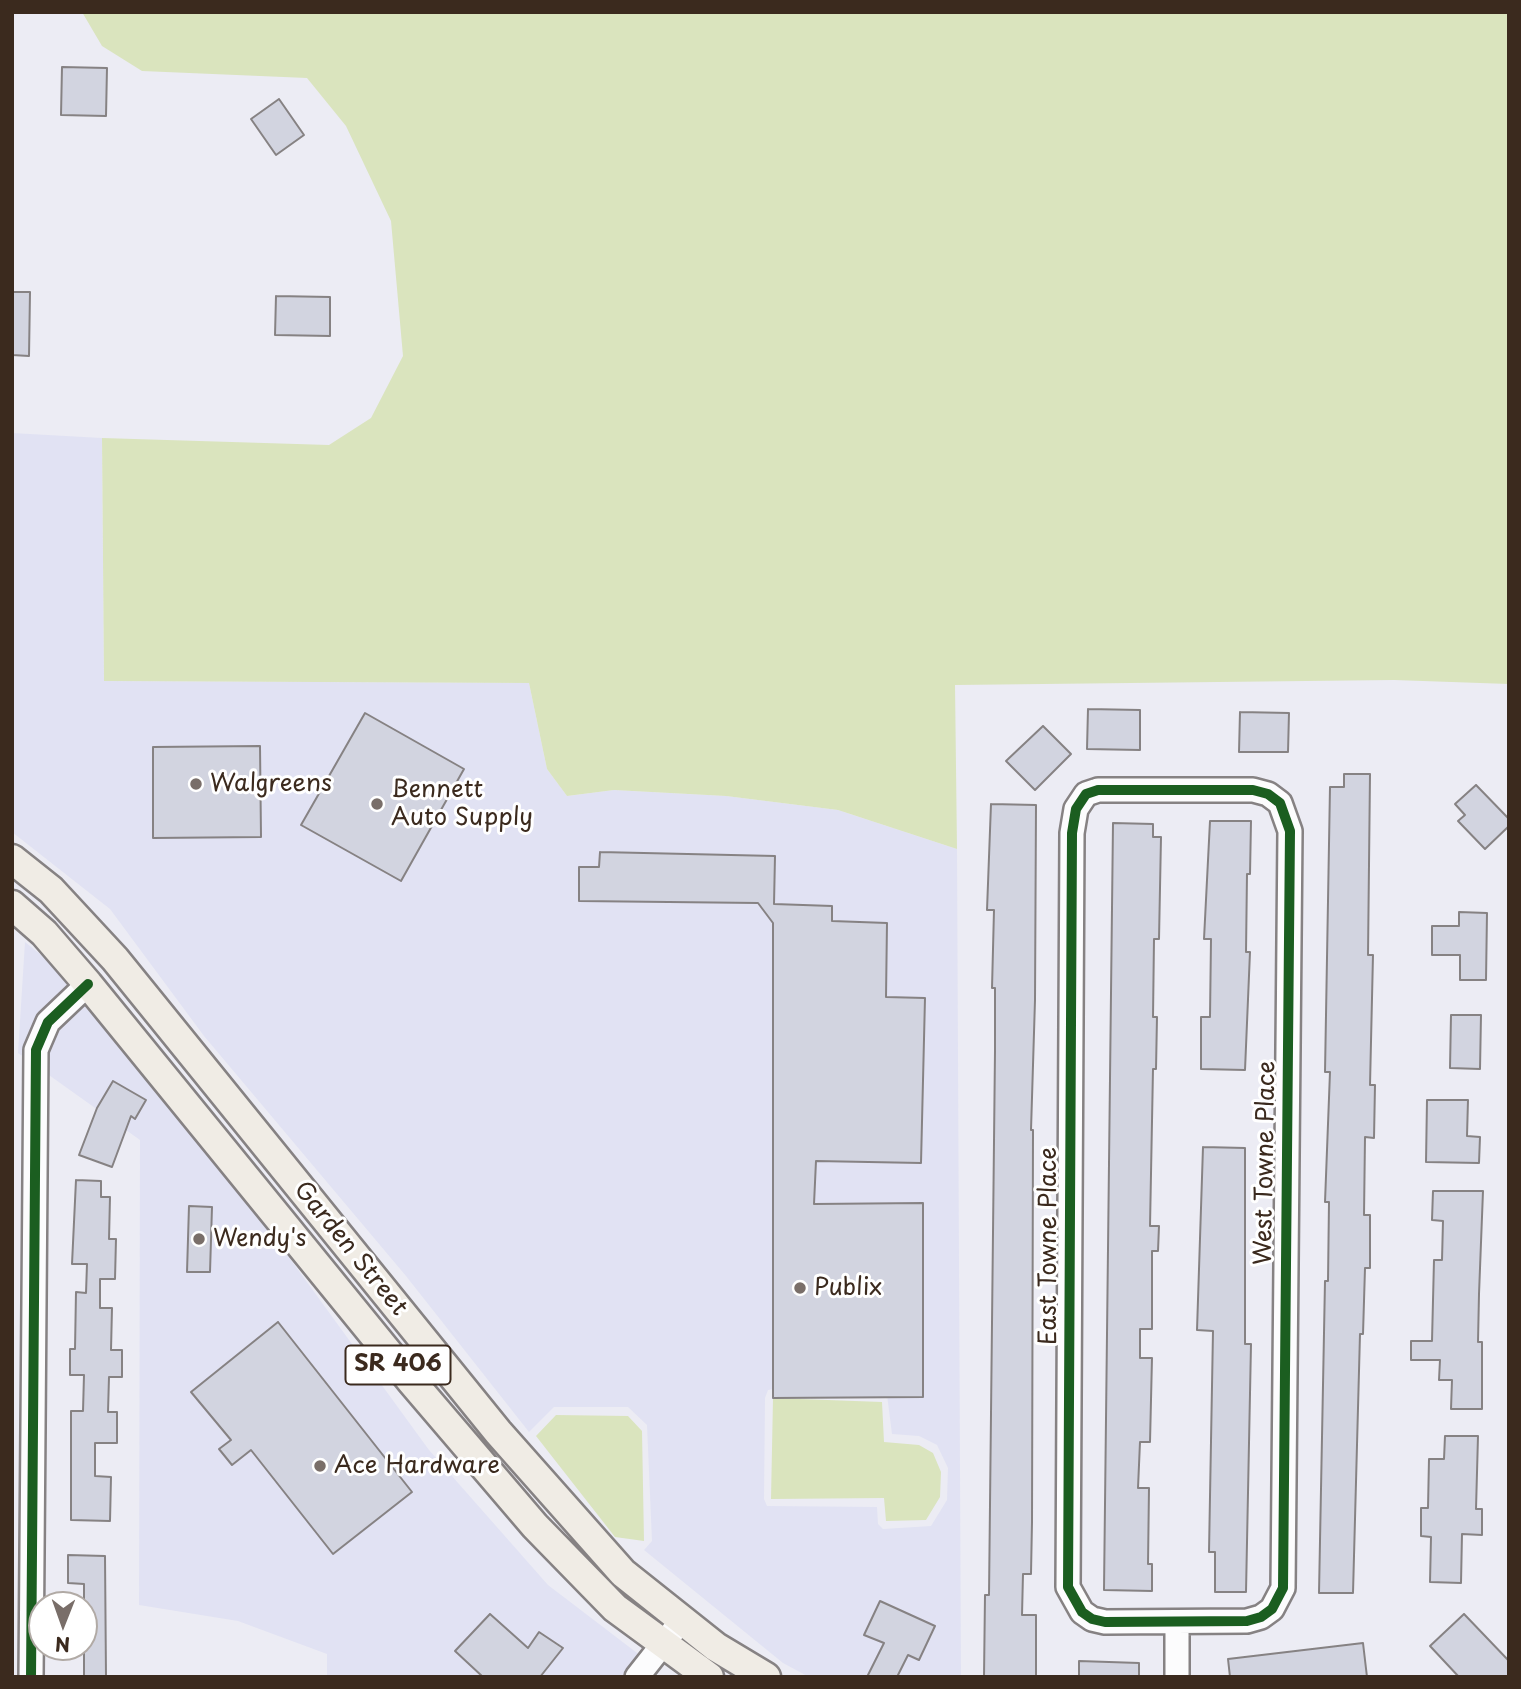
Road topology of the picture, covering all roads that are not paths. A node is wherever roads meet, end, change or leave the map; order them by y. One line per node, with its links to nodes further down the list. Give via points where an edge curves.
1 (1098, 790): 10 (street, East Towne Place, via 1086,794 1076,809 1072,833 1068,1587 1082,1612 1092,1619); 10 (street, West Towne Place, via 1253,790 1280,803 1290,831 1283,1588 1280,1599 1261,1618)
2 (12, 859): 6 (main road, Garden Street / SR 406, via 51,890 115,959)
3 (12, 905): 4 (main road, Garden Street / SR 406, via 44,933)
4 (88, 984): 5 (main road, Garden Street / SR 406); 12 (street, via 48,1022 36,1051)
5 (237, 1167): 6 (main road, via 282,1202); 7 (main road, Garden Street / SR 406)
6 (322, 1214): 8 (main road, Garden Street / SR 406)
7 (292, 1235): 8 (main road, via 312,1233 330,1240); 11 (main road, Garden Street / SR 406, via 534,1526 615,1608)
8 (376, 1280): 9 (main road, Garden Street / SR 406, via 546,1488 623,1573)
9 (682, 1620): 11 (street); 15 (main road, Garden Street / SR 406)
10 (1177, 1623): 16 (street)
11 (663, 1644): 13 (street); 14 (main road, Garden Street / SR 406)
12 (31, 1677)
13 (637, 1677)
14 (709, 1677)
15 (766, 1677)
16 (1177, 1677)

